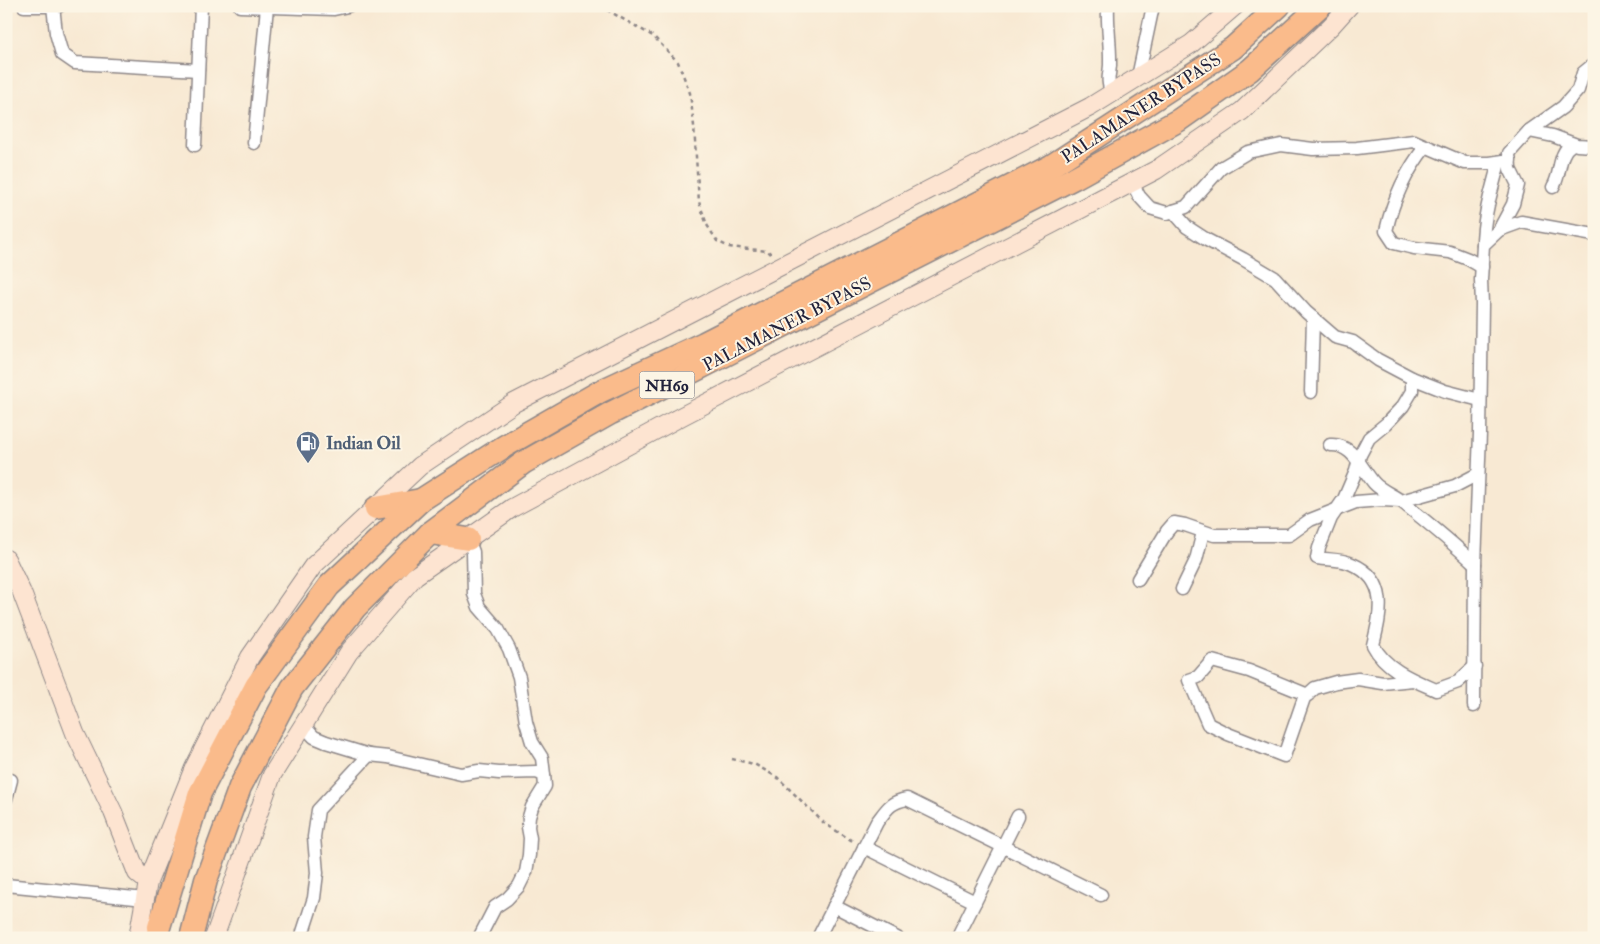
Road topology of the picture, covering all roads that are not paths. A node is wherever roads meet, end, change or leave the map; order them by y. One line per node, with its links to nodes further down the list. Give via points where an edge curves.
1 (24, 6): 2 (street)
2 (53, 6): 3 (street); 15 (street, via 62,54 76,63)
3 (60, 6)
4 (201, 6): 15 (street)
5 (240, 6): 13 (street)
6 (348, 6): 13 (street, via 334,9)
7 (1108, 6): 17 (street, via 1108,84)
8 (1153, 6): 16 (street)
9 (1235, 6): 16 (street, via 1191,44)
10 (1279, 6): 40 (highway, PALAMANER BYPASS / NH69, via 1233,48 1051,166 704,344 600,392 505,446)
11 (1320, 6): 45 (highway, PALAMANER BYPASS / NH69, via 1250,70 1179,120 1066,183 611,413 523,463)
12 (1349, 6): 25 (street, via 1242,111 1156,170)
13 (259, 7): 19 (street)
14 (1594, 64): 18 (street, via 1582,73 1578,90 1563,106)
15 (198, 70): 20 (street)
16 (1138, 77): 17 (street)
17 (1112, 94): 42 (street, via 514,403 420,466)
18 (1529, 131): 21 (street); 24 (street)
19 (254, 143)
20 (195, 144)
21 (1572, 144): 23 (street); 26 (street, via 1562,154)
22 (1426, 146): 24 (street, via 1465,163); 27 (street, via 1414,141 1357,148 1313,149 1281,145 1248,152 1221,168 1186,207); 31 (street, via 1402,182 1386,230 1394,243 1450,252)
23 (1594, 146)
24 (1504, 161): 28 (street, via 1518,185 1513,204); 30 (street, via 1486,210)
25 (1132, 182): 27 (street, via 1150,208 1167,214); 46 (street, via 673,421 512,508)
26 (1553, 187)
27 (1173, 211): 33 (street, via 1187,227 1275,278)
28 (1499, 230): 29 (street, via 1521,222); 30 (street)
29 (1594, 234)
30 (1483, 248): 31 (street); 32 (street)
31 (1470, 260): 32 (street)
32 (1482, 267): 36 (street)
33 (1313, 318): 34 (street, via 1335,337 1353,342); 35 (street)
34 (1412, 378): 36 (street, via 1445,392); 38 (street, via 1412,392 1397,412 1369,438)
35 (1311, 392)
36 (1480, 400): 39 (street)
37 (1330, 444): 38 (street, via 1339,444 1350,451)
38 (1358, 463): 41 (street, via 1375,484); 43 (street, via 1344,499)
39 (1478, 474): 41 (street, via 1455,486); 48 (street)
40 (421, 500): 42 (highway); 69 (highway, PALAMANER BYPASS / NH69, via 329,586 256,686 200,793)
41 (1402, 501): 43 (street, via 1356,502); 48 (street)
42 (376, 508): 64 (street, via 313,566 250,657 194,768)
43 (1336, 510): 44 (street, via 1310,520 1289,535 1214,535); 52 (street, via 1317,558 1351,563 1370,575 1381,600 1373,645 1378,656)
44 (1203, 532): 49 (street, via 1174,523); 50 (street, via 1196,560)
45 (430, 533): 46 (highway); 70 (highway, PALAMANER BYPASS / NH69, via 355,608 292,688 240,786 206,880)
46 (468, 538): 55 (street, via 415,576 349,652); 57 (street, via 473,552 474,594 498,629 511,656 519,677 526,722 532,742 542,758)
47 (6, 559): 64 (street, via 75,733)
48 (1475, 564): 51 (street)
49 (1138, 579)
50 (1182, 589)
51 (1475, 666): 52 (street, via 1458,682 1436,690); 54 (street)
52 (1413, 680): 53 (street, via 1336,682 1314,688)
53 (1308, 695): 53 (street, via 1304,698 1284,756 1208,724 1189,680 1198,676 1212,661 1249,671)
54 (1474, 706)
55 (303, 725): 56 (street, via 314,737); 71 (street, via 272,775)
56 (369, 755): 57 (street, via 461,774 478,771 536,772); 72 (street, via 318,810 314,837 314,898)
57 (544, 775): 73 (street, via 545,786 529,817 526,872 519,886 495,907)
58 (11, 780): 59 (street)
59 (6, 799)
60 (1018, 816): 61 (street)
61 (1003, 846): 62 (street, via 907,799 895,801 887,808); 65 (street); 66 (street)
62 (864, 847): 66 (street); 67 (street)
63 (6, 885): 64 (street)
64 (147, 890): 68 (street)
65 (1101, 895)
66 (975, 902): 76 (street)
67 (834, 906): 74 (street); 75 (street)
68 (138, 938)
69 (157, 938)
70 (192, 938)
71 (214, 938)
72 (301, 938)
73 (479, 938)
74 (818, 938)
75 (897, 938)
76 (957, 938)

